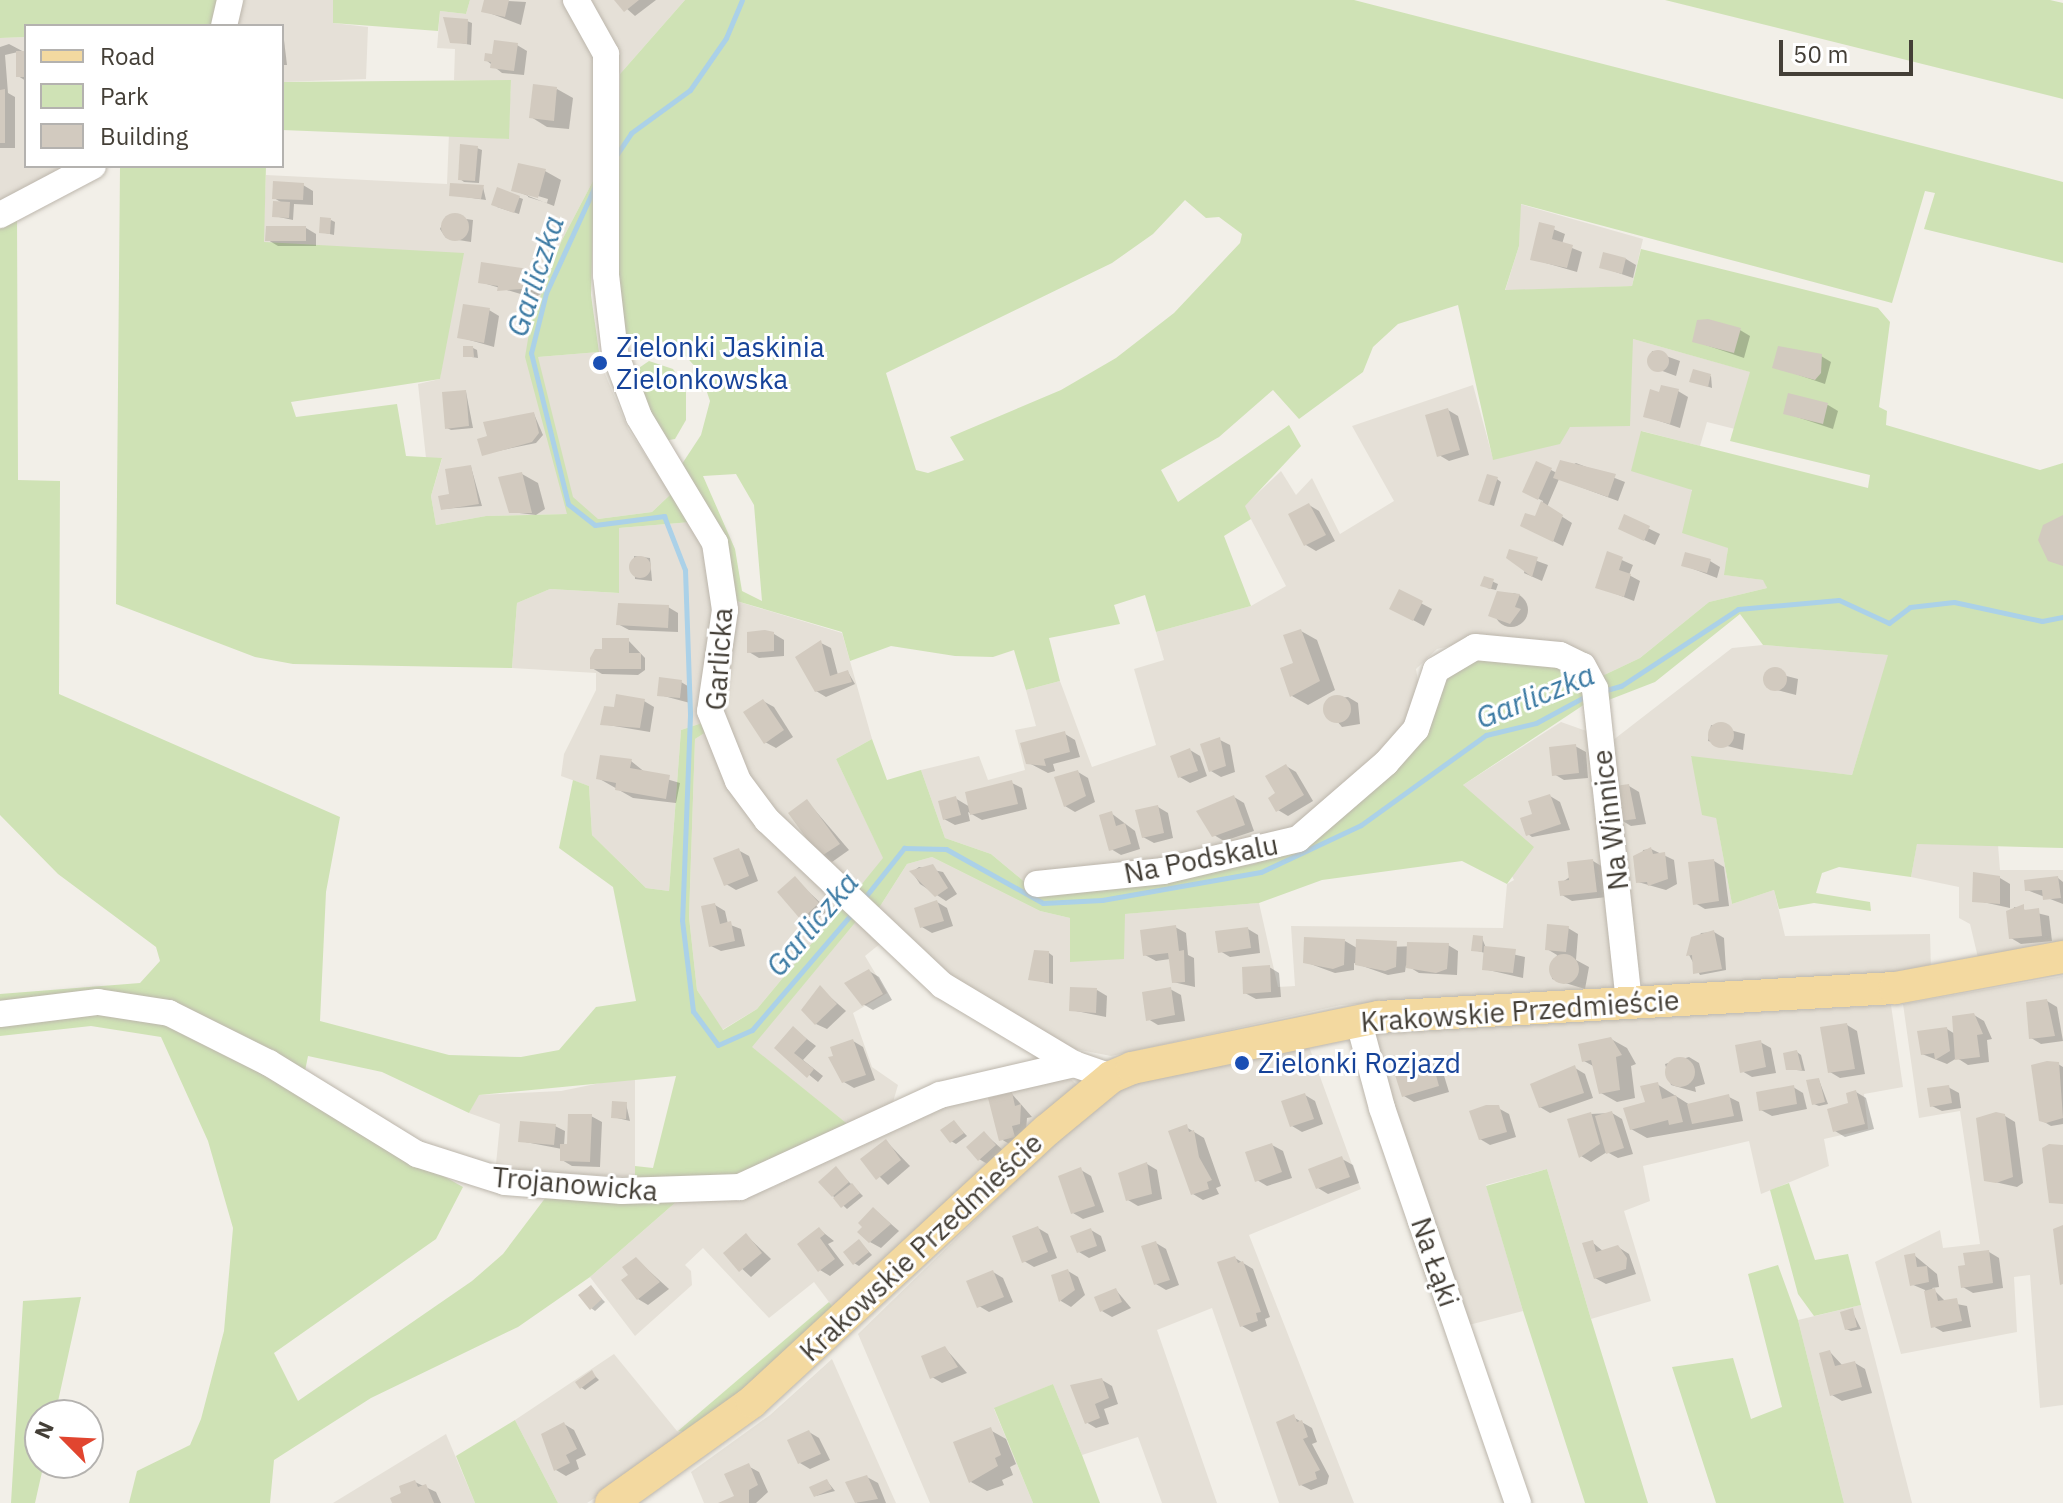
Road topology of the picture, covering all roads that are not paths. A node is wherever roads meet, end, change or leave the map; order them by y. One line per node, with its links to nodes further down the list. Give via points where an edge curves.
1 (230, 0): 3 (street)
2 (576, 0): 12 (street, Garlicka, via 606,54 608,304 621,373 639,417 715,543 725,610 710,711 738,781 767,820 942,985)
3 (224, 24)
4 (89, 168): 5 (street)
5 (0, 215)
6 (1560, 655): 7 (street, Na Podskalu, via 1475,647 1436,670 1416,729 1386,763 1298,839 1163,871); 9 (street, Na Winnice, via 1583,666 1596,694)
7 (1037, 884)
8 (2063, 957): 9 (main road, Krakowskie Przedmieście, via 1928,985)
9 (1629, 1003): 11 (main road, Krakowskie Przedmieście)
10 (0, 1014): 12 (street, Trojanowicka, via 98,1002 169,1013 257,1056 417,1154 505,1182 622,1191 740,1187 940,1095)
11 (1358, 1019): 13 (main road, Krakowskie Przedmieście, via 1140,1066); 15 (street, Na Łąki, via 1382,1108)
12 (1074, 1064): 13 (street, Garlicka)
13 (1111, 1077): 14 (main road, Krakowskie Przedmieście, via 752,1402)
14 (611, 1503)
15 (1518, 1503)

